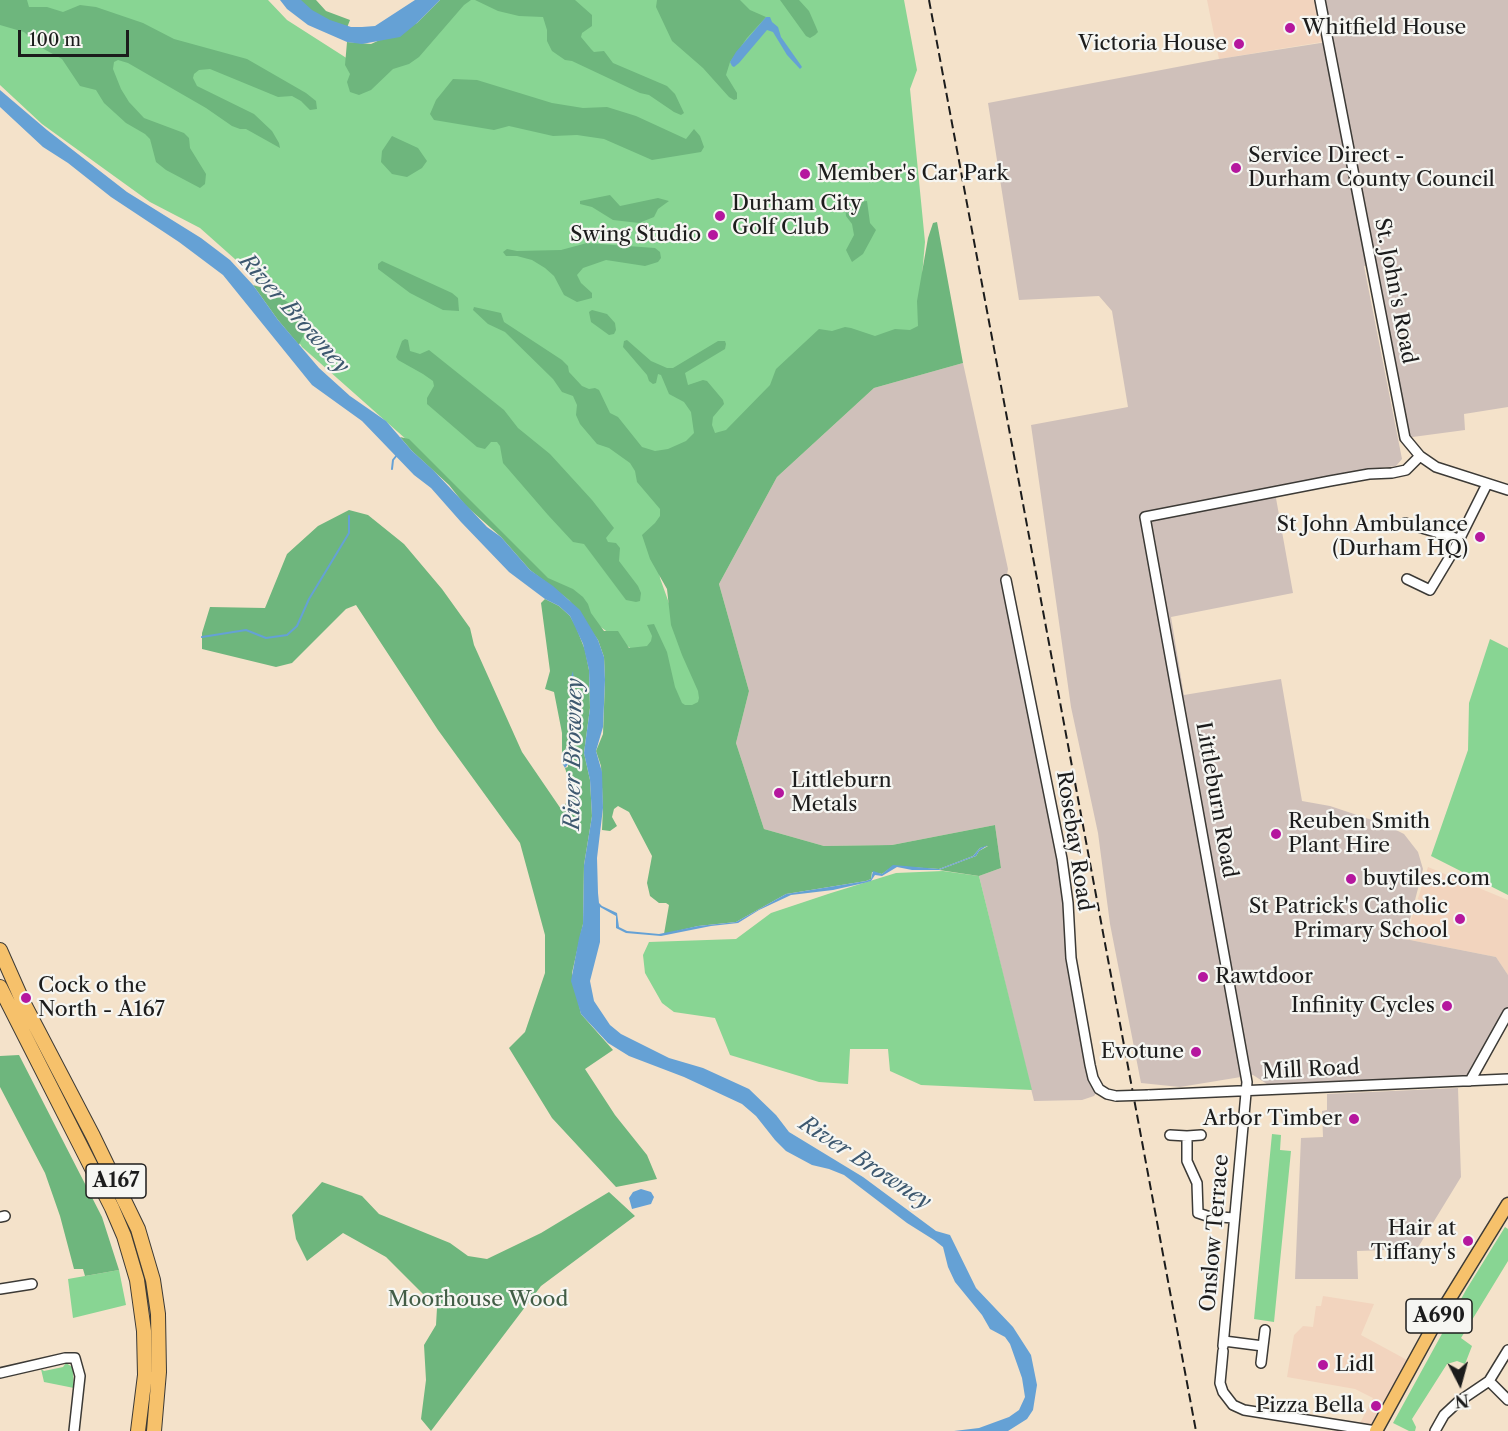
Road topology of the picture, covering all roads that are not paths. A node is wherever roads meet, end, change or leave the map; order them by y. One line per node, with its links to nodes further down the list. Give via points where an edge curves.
1 (1320, 0): 2 (street, St. John's Road, via 1405,438)
2 (1420, 456): 3 (street, St. John's Road, via 1436,467); 14 (street, Littleburn Road, via 1406,470 1145,517)
3 (1487, 484): 4 (street, St. John's Road); 6 (street)
4 (1508, 490)
5 (1405, 523): 6 (street)
6 (1459, 539): 7 (street, via 1430,590)
7 (1407, 579)
8 (1006, 580): 15 (street, Rosebay Road, via 1060,848 1071,958 1090,1065 1099,1089)
9 (0, 950): 35 (highway, A167, via 138,1229 153,1280 159,1322 159,1389)
10 (0, 987): 34 (highway, A167, via 124,1236 137,1280 144,1331 145,1375)
11 (1508, 1013): 13 (street)
12 (1508, 1079): 13 (street, Mill Road)
13 (1470, 1081): 14 (street, Mill Road)
14 (1248, 1090): 15 (street, Mill Road, bridge); 16 (street, Littleburn Road)
15 (1116, 1096)
16 (1243, 1124): 21 (street, Onslow Terrace)
17 (1170, 1135): 19 (street)
18 (1201, 1135): 19 (street)
19 (1186, 1136): 21 (street, via 1187,1161 1197,1183 1198,1213)
20 (1508, 1204): 32 (main road, A690, via 1439,1316)
21 (1234, 1218): 25 (street, Onslow Terrace)
22 (32, 1284): 23 (street)
23 (0, 1289)
24 (1265, 1330): 26 (street)
25 (1223, 1346): 26 (street); 32 (street, Onslow Terrace, via 1220,1383 1233,1405 1244,1410)
26 (1263, 1346): 28 (street)
27 (1508, 1350): 30 (street)
28 (1261, 1362)
29 (0, 1373): 33 (street, via 75,1358 80,1376)
30 (1489, 1381): 31 (street); 36 (street, via 1458,1402)
31 (1508, 1400)
32 (1379, 1430)
33 (74, 1431)
34 (138, 1431)
35 (154, 1431)
36 (1435, 1431)

